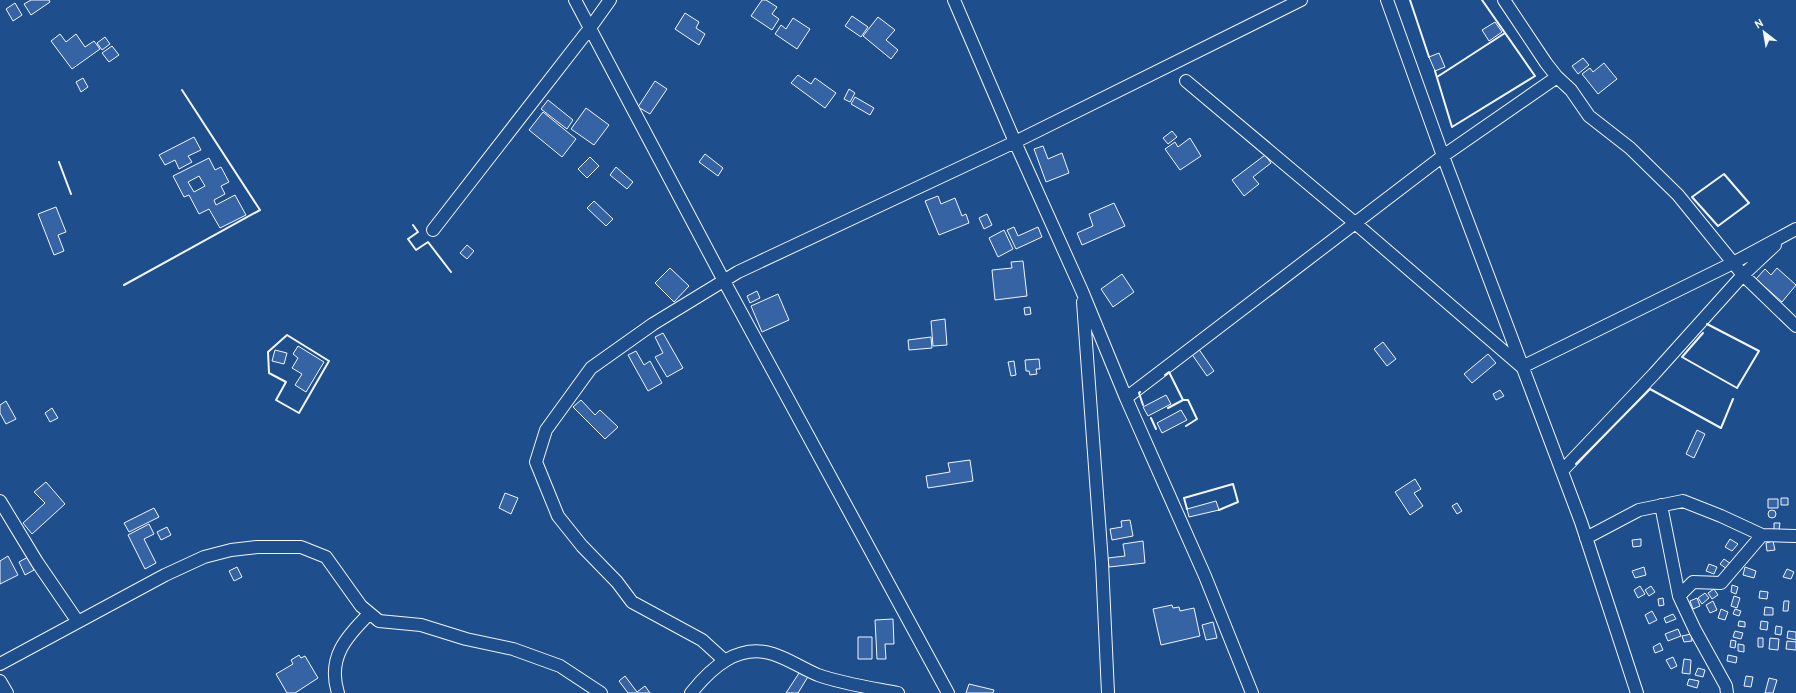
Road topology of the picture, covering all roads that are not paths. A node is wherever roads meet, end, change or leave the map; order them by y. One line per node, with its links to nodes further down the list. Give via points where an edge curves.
1 (575, 0): 7 (street)
2 (610, 0): 7 (street)
3 (954, 0): 10 (street)
4 (1301, 0): 10 (street)
5 (1387, 0): 11 (street)
6 (1504, 0): 8 (street)
7 (590, 28): 14 (street); 18 (street)
8 (1557, 77): 11 (street); 16 (street, via 1571,90 1589,116 1630,148 1678,195)
9 (1186, 82): 12 (street)
10 (1015, 142): 18 (street, via 745,268); 19 (street)
11 (1443, 156): 12 (street); 21 (street)
12 (1355, 223): 21 (street); 22 (street)
13 (1796, 225): 15 (street)
14 (433, 230)
15 (1792, 231): 16 (street); 17 (street)
16 (1733, 263): 17 (street); 21 (street)
17 (1743, 275): 20 (street); 23 (street)
18 (724, 281): 32 (street, via 653,324 591,368 546,430 536,462 558,516 582,546 618,582 632,602 702,640); 41 (street)
19 (1082, 291): 22 (street); 42 (street, via 1102,563)
20 (1796, 326)
21 (1522, 367): 23 (street)
22 (1126, 398): 43 (street, via 1205,576)
23 (1562, 471): 28 (street)
24 (0, 501): 31 (street)
25 (1661, 505): 26 (street, via 1683,501); 28 (street, via 1639,510); 29 (street)
26 (1762, 536): 27 (street); 29 (street, via 1721,583 1693,582)
27 (1796, 536)
28 (1586, 538): 44 (street)
29 (1679, 596): 45 (street, via 1726,686)
30 (369, 614): 31 (street, via 326,557 301,547 275,546 231,550 204,557); 37 (street, via 342,645 336,663 334,683); 38 (street, via 380,621 422,625 466,639 520,651 560,666)
31 (78, 622): 33 (street)
32 (724, 660): 35 (street, via 739,654 773,654 817,674); 39 (street, via 706,675)
33 (0, 664)
34 (0, 681): 36 (street)
35 (883, 692): 40 (street)
36 (7, 693)
37 (338, 693)
38 (601, 693)
39 (691, 693)
40 (898, 693)
41 (948, 693)
42 (1108, 693)
43 (1252, 693)
44 (1637, 693)
45 (1727, 693)

